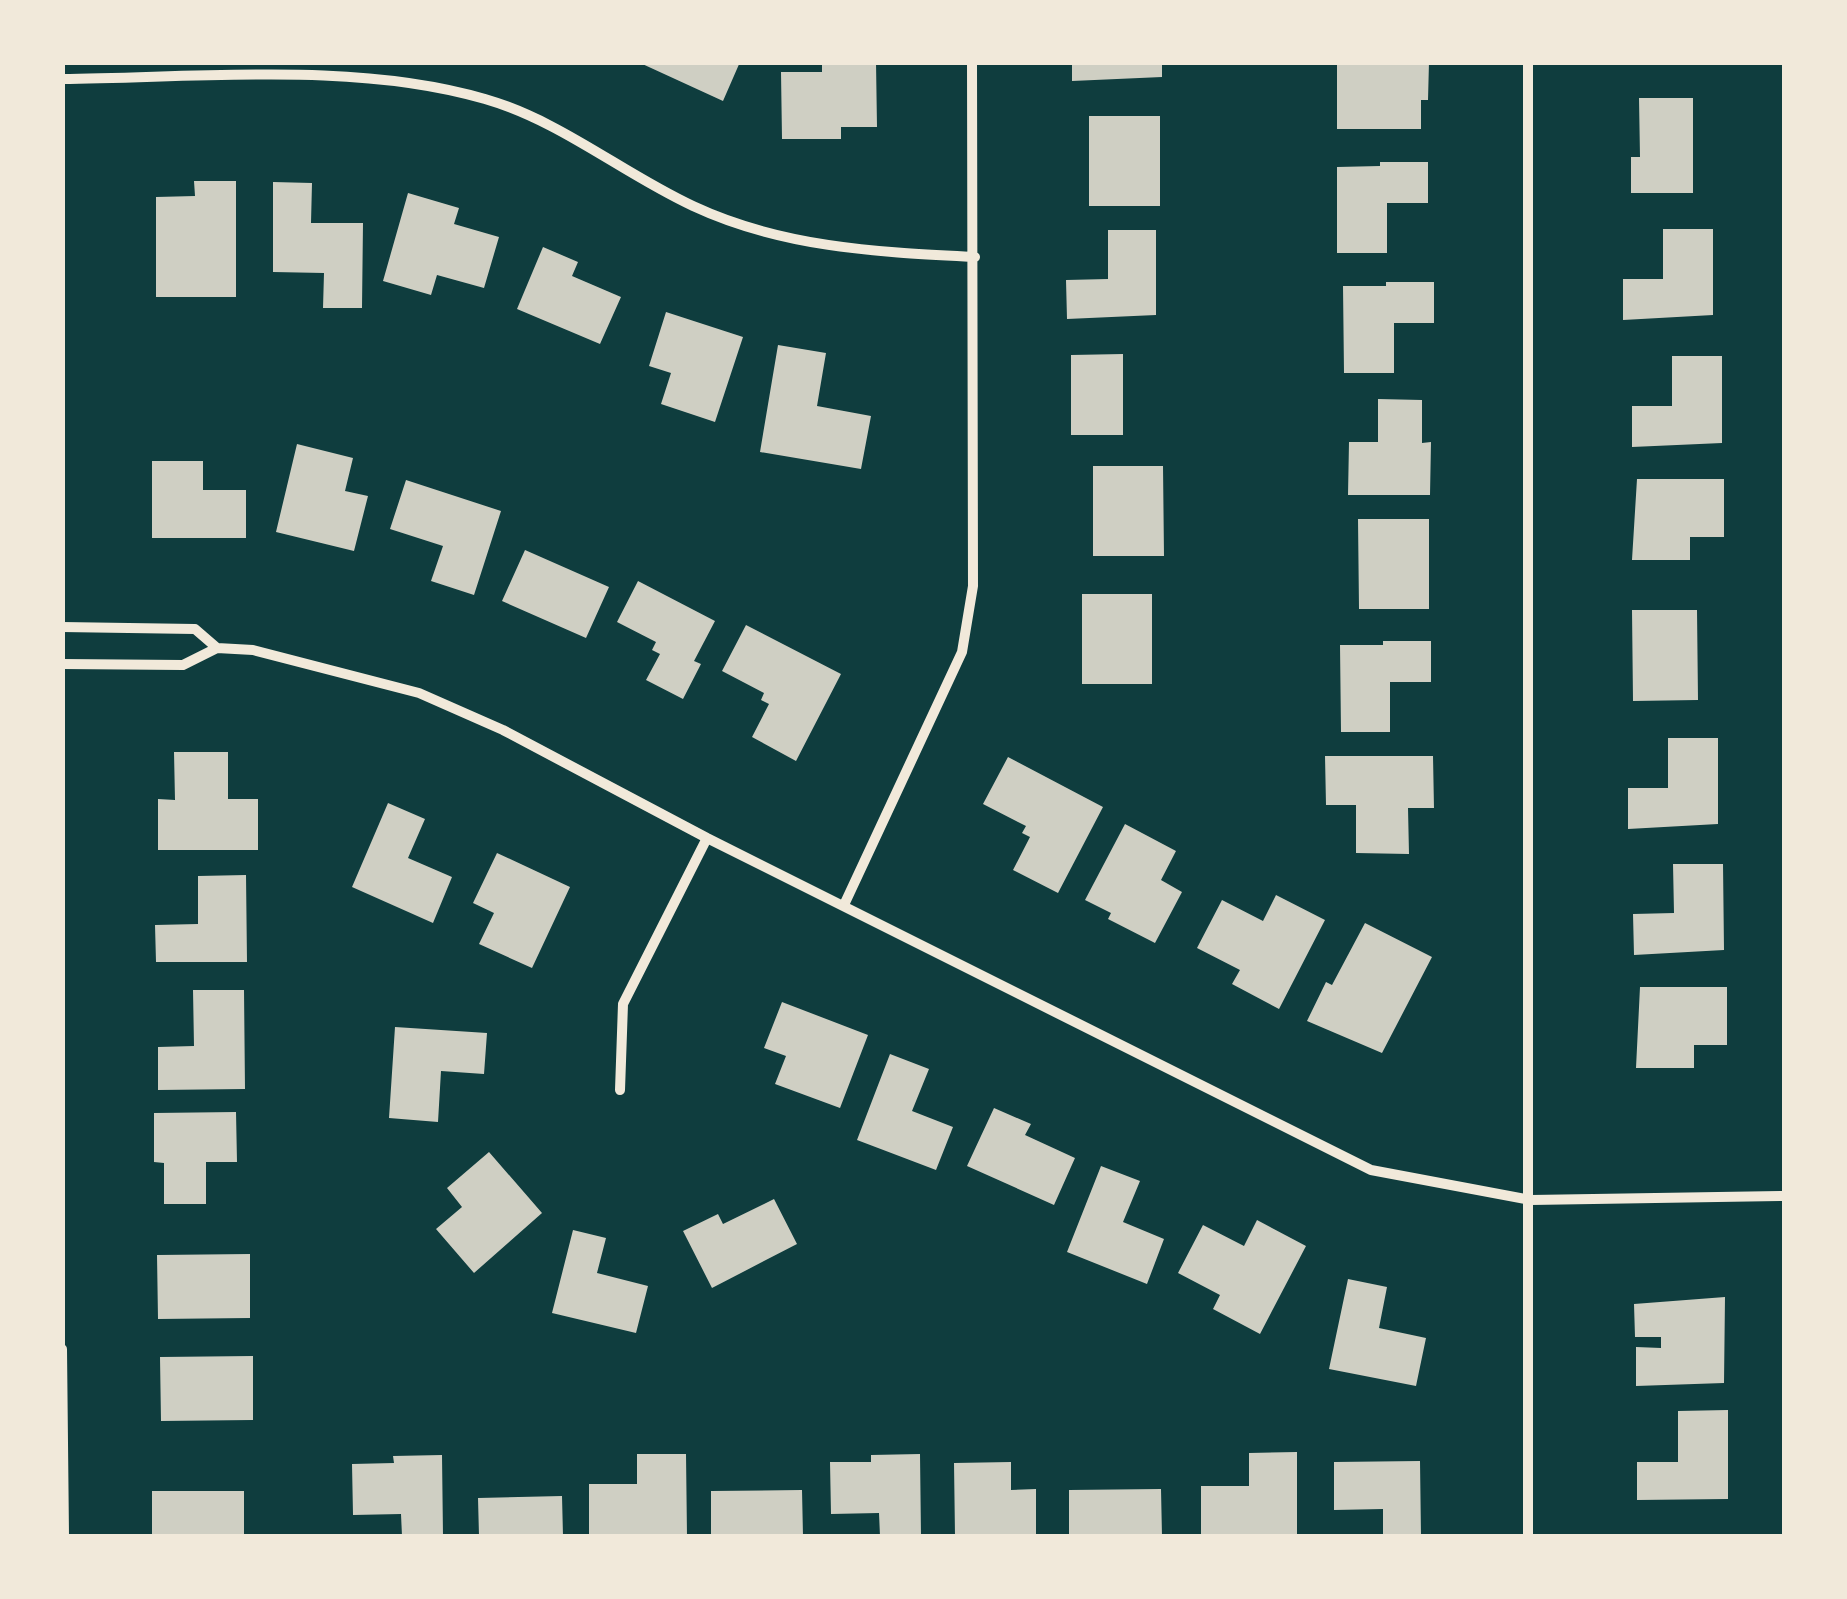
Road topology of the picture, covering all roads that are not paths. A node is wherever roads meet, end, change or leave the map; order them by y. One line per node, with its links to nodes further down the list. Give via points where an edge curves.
1 (972, 62): 4 (street)
2 (1528, 62): 12 (street)
3 (62, 78): 4 (street, via 362,78 438,86 535,118 664,192 733,222 826,246)
4 (974, 257): 9 (street, via 975,524 962,652)
5 (62, 627): 6 (street, via 195,629)
6 (217, 648): 7 (street, via 182,664); 8 (street, via 287,658 419,692)
7 (62, 664)
8 (707, 838): 9 (street); 10 (street, via 623,1004)
9 (844, 905): 12 (street, via 1371,1170)
10 (620, 1090)
11 (1784, 1196): 12 (street)
12 (1531, 1200): 15 (street)
13 (62, 1349): 14 (street)
14 (64, 1536)
15 (1528, 1536)

